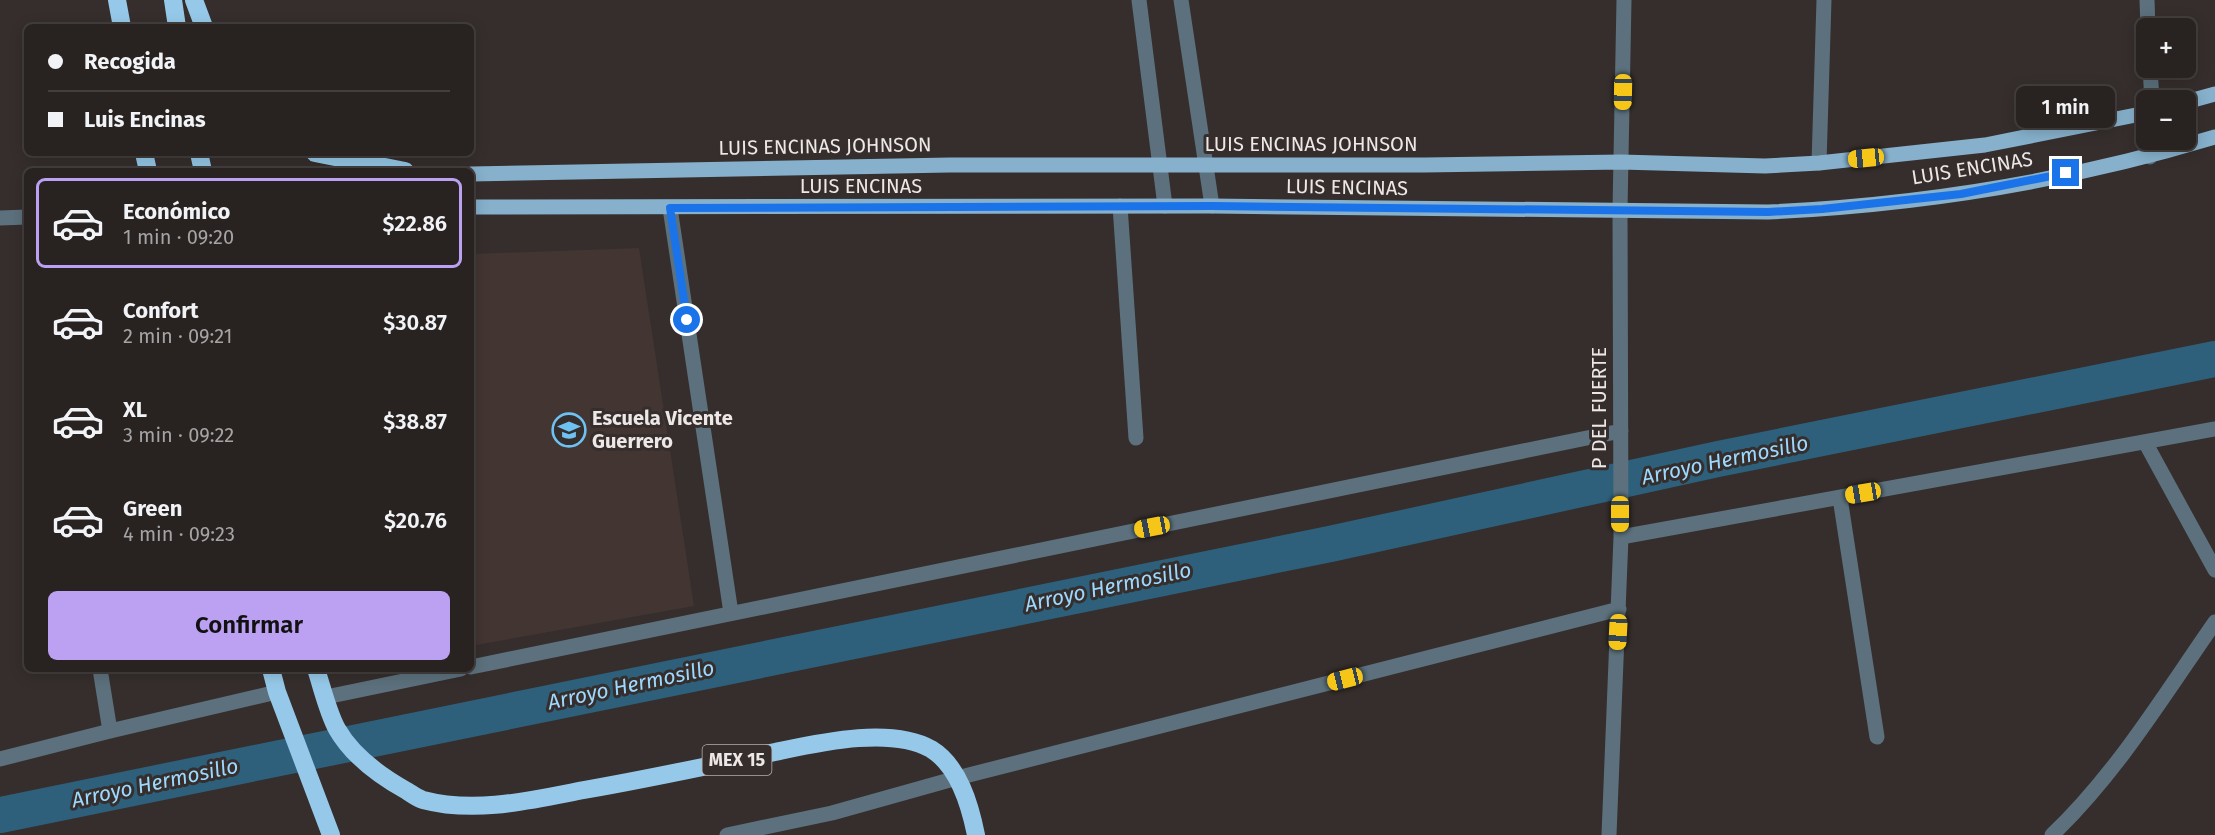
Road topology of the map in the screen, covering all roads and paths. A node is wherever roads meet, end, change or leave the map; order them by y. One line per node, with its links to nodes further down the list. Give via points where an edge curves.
1 (117, 0): 10 (highway)
2 (173, 0): 11 (highway)
3 (194, 0): 12 (highway)
4 (1139, 0): 22 (street)
5 (1181, 0): 23 (street)
6 (1624, 0): 20 (street, P DEL FUERTE)
7 (1824, 0): 21 (street)
8 (2147, 0): 9 (street)
9 (2148, 18)
10 (121, 24)
11 (177, 24)
12 (203, 24)
13 (2215, 94): 14 (main road)
14 (2196, 99)
15 (2136, 115): 21 (main road, LUIS ENCINAS JOHNSON, via 1985,145)
16 (2215, 137): 19 (main road, LUIS ENCINAS)
17 (2150, 150): 19 (street)
18 (330, 156): 24 (highway)
19 (2150, 157): 31 (main road, LUIS ENCINAS, via 1961,194 1822,209)
20 (1622, 162): 21 (main road, LUIS ENCINAS JOHNSON, via 1765,166); 23 (main road, LUIS ENCINAS JOHNSON); 31 (street, P DEL FUERTE)
21 (1819, 163)
22 (1159, 164): 23 (main road, LUIS ENCINAS JOHNSON); 25 (main road, LUIS ENCINAS JOHNSON); 26 (street)
23 (1206, 165): 27 (street)
24 (390, 168)
25 (474, 174)
26 (1165, 206): 27 (main road, LUIS ENCINAS); 29 (main road, LUIS ENCINAS)
27 (1212, 206): 31 (main road, LUIS ENCINAS)
28 (474, 207): 30 (main road, LUIS ENCINAS)
29 (1120, 207): 30 (main road, LUIS ENCINAS); 36 (street)
30 (670, 208): 42 (street)
31 (1620, 210): 35 (street, P DEL FUERTE)
32 (24, 217): 33 (street)
33 (0, 218)
34 (2215, 429): 37 (street)
35 (1620, 433): 39 (street, P DEL FUERTE); 42 (street)
36 (1136, 438)
37 (2145, 442): 38 (street); 40 (street)
38 (1840, 498): 39 (street); 52 (street)
39 (1620, 535): 41 (street, P DEL FUERTE)
40 (2215, 570)
41 (1619, 609): 54 (street); 58 (street, P DEL FUERTE)
42 (731, 613): 44 (street)
43 (2215, 622): 59 (street, via 2138,734 2098,786)
44 (474, 666)
45 (100, 672): 51 (street)
46 (272, 672): 49 (highway)
47 (317, 672): 50 (highway, MEX 15)
48 (447, 672): 50 (street)
49 (277, 692): 51 (street); 55 (highway)
50 (326, 697): 54 (highway, MEX 15, via 336,728 355,753 385,779 421,800 464,806 505,805 832,740 868,737 895,739 930,749)
51 (110, 731): 53 (street)
52 (1877, 737)
53 (0, 759)
54 (957, 777): 56 (street, via 832,813); 57 (highway, MEX 15)
55 (331, 835)
56 (727, 835)
57 (976, 835)
58 (1609, 835)
59 (2052, 835)

